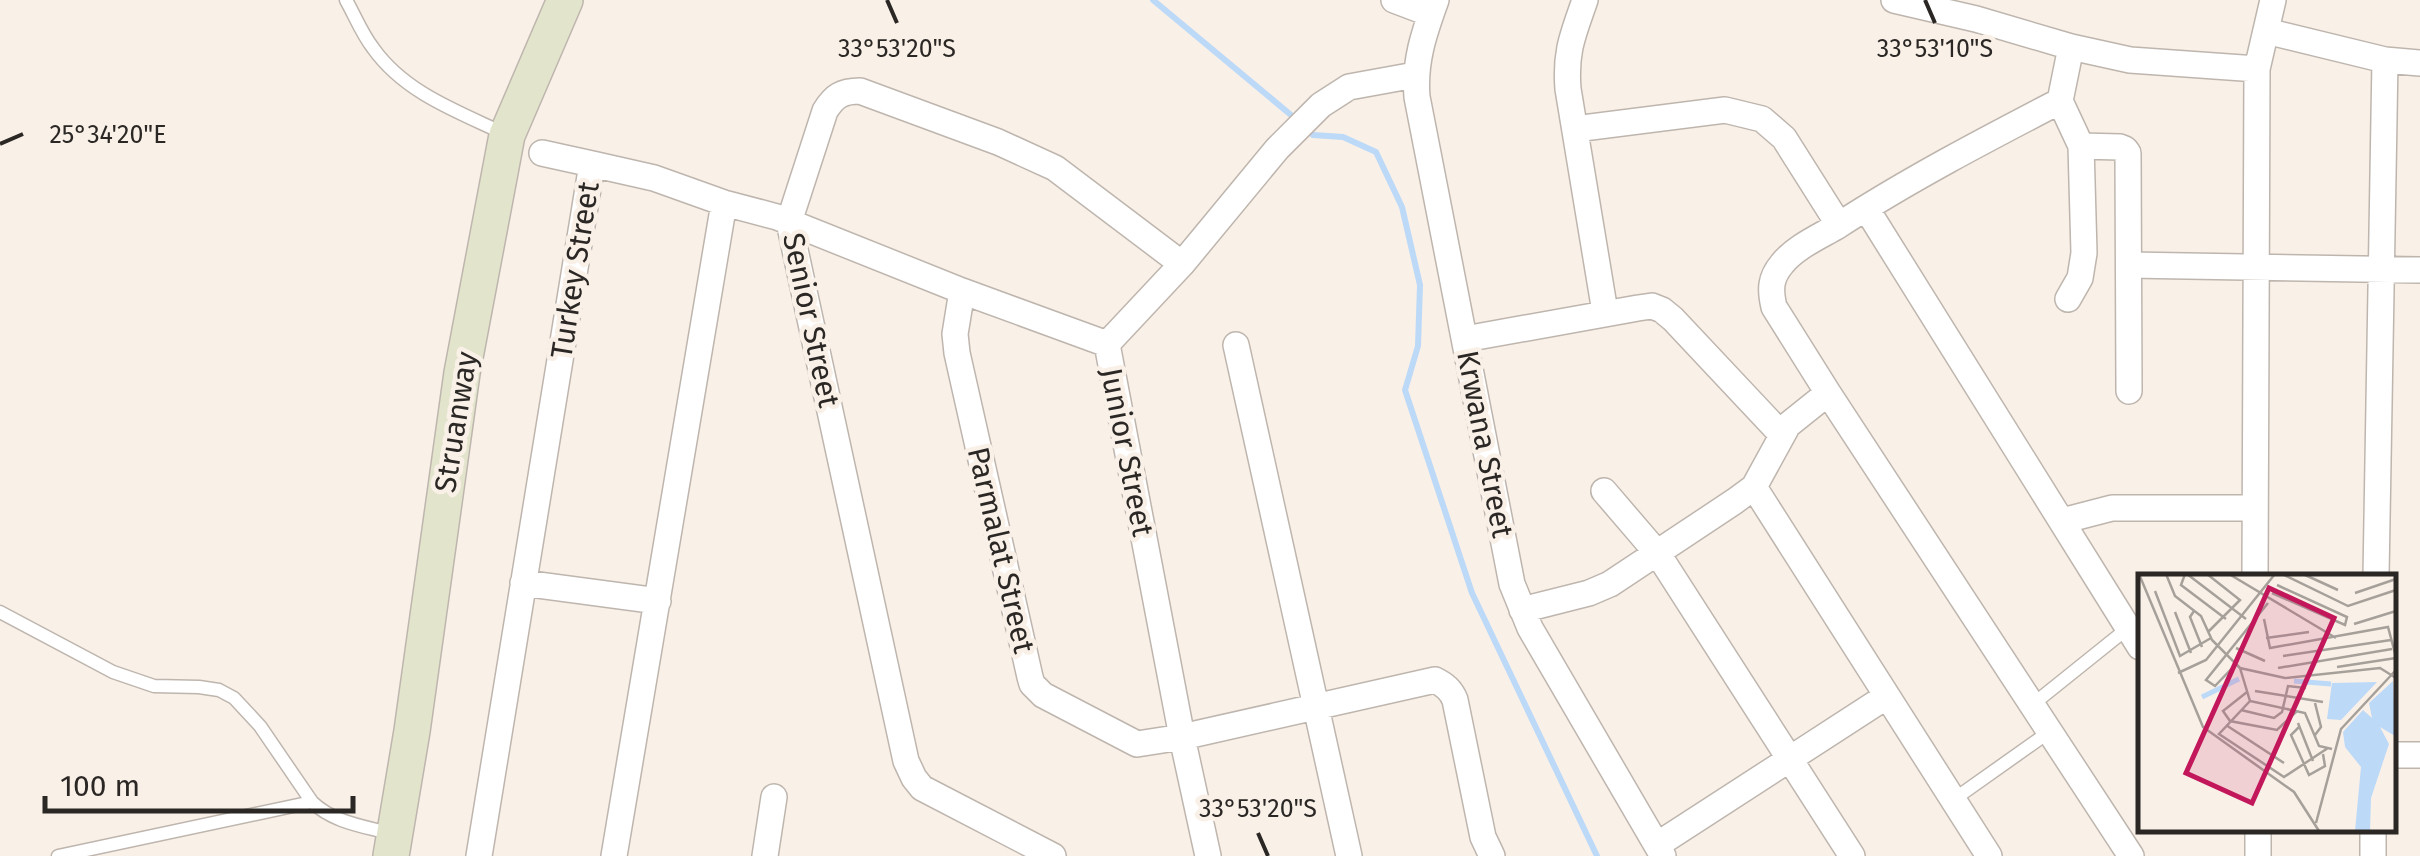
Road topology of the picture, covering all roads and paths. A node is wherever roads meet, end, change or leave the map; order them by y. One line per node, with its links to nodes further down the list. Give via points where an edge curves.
1 (346, 0): 17 (lane, via 372,48 402,82)
2 (566, 0): 17 (street, Struanway)
3 (1394, 0): 7 (street)
4 (1585, 0): 16 (street, via 1566,64)
5 (1894, 0): 8 (street)
6 (2273, 0): 9 (street)
7 (1434, 7): 14 (street, Krwana Street)
8 (1954, 7): 10 (street)
9 (2266, 31): 11 (street); 13 (street)
10 (2072, 48): 13 (street, via 2130,60); 15 (street)
11 (2384, 60): 12 (street); 28 (street)
12 (2420, 64)
13 (2256, 70): 27 (street)
14 (1415, 75): 25 (street, Junior Street, via 1349,88 1322,104); 33 (street, Krwana Street)
15 (2060, 101): 18 (street); 22 (street)
16 (1575, 129): 24 (street, via 1709,111 1762,119 1784,138); 32 (street)
17 (507, 136): 61 (street, Struanway, via 462,373)
18 (2081, 146): 26 (street, via 2128,153); 31 (street, via 2084,264)
19 (542, 154): 20 (street)
20 (592, 164): 21 (street, Turkey Street); 46 (street, Turkey Street)
21 (724, 203): 23 (street, Turkey Street); 47 (street)
22 (1866, 208): 24 (street); 42 (street)
23 (789, 222): 25 (street, Senior Street, via 825,111 842,92 860,91 1055,168); 30 (street, Turkey Street); 67 (street, Senior Street, via 906,761 922,788)
24 (1839, 224): 37 (street, via 1784,262 1770,291)
25 (1182, 264): 34 (street, Junior Street)
26 (2129, 265): 27 (street); 36 (street)
27 (2256, 267): 28 (street); 41 (street)
28 (2381, 269): 29 (street); 45 (street)
29 (2420, 270)
30 (962, 291): 34 (street, Turkey Street); 55 (street, Parmalat Street, via 957,353 1032,684 1138,744)
31 (2068, 299)
32 (1606, 312): 33 (street); 38 (street, via 1662,310)
33 (1465, 338): 48 (street, Krwana Street)
34 (1107, 344): 55 (street, Junior Street)
35 (1236, 345): 53 (street)
36 (2129, 391)
37 (1828, 394): 38 (street); 52 (street)
38 (1782, 435): 39 (street)
39 (1754, 487): 43 (street); 51 (street)
40 (1604, 491): 43 (street)
41 (2255, 508): 42 (street, via 2112,508); 44 (street)
42 (2062, 521): 50 (street)
43 (1658, 554): 48 (street, via 1589,593); 56 (street)
44 (2255, 574)
45 (2376, 574)
46 (523, 583): 47 (street); 64 (street, Turkey Street)
47 (658, 602): 65 (street)
48 (1522, 610): 62 (street, Krwana Street)
49 (0, 612): 59 (lane, via 113,672 154,686 199,687 234,698)
50 (2134, 638): 52 (lane)
51 (1887, 696): 56 (street); 58 (street)
52 (2032, 705): 54 (street)
53 (1318, 706): 55 (street, Parmalat Street); 69 (street); 70 (street, Parmalat Street, via 1435,680 1444,684 1456,700)
54 (2049, 732): 58 (lane); 73 (street)
55 (1182, 737): 68 (street, Junior Street)
56 (1790, 760): 62 (street); 71 (street)
57 (774, 798): 66 (street)
58 (1954, 800): 72 (street)
59 (312, 802): 61 (lane); 63 (lane)
60 (2373, 831): 74 (street)
61 (393, 845)
62 (1660, 850)
63 (58, 856)
64 (479, 856)
65 (614, 856)
66 (765, 856)
67 (1053, 856)
68 (1208, 856)
69 (1349, 856)
70 (1492, 856)
71 (1852, 856)
72 (1989, 856)
73 (2131, 856)
74 (2374, 856)

